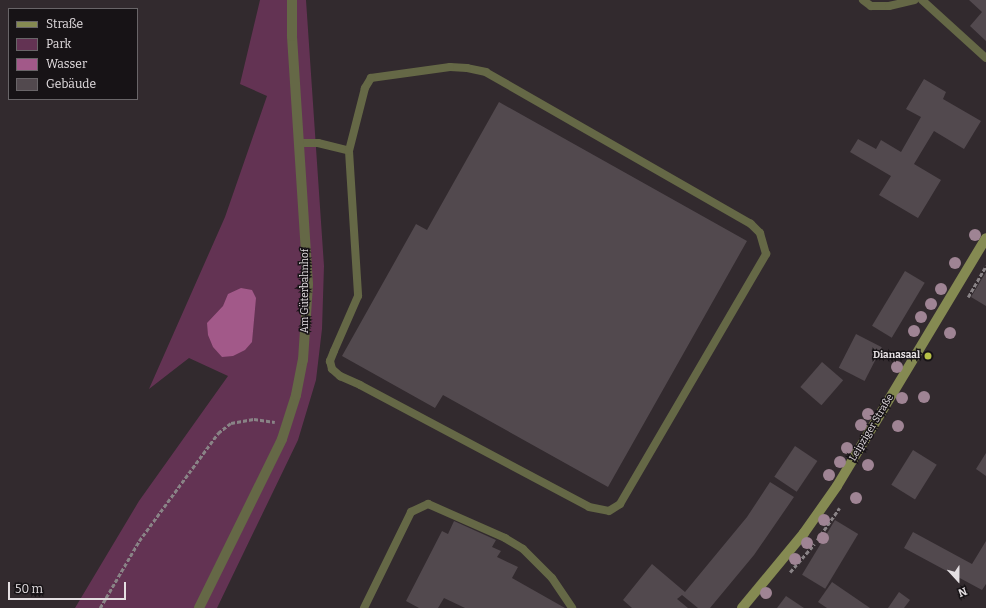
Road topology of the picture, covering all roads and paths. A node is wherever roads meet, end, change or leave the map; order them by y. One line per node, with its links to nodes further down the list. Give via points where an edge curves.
1 (292, 0): 6 (street, Am Güterbahnhof)
2 (863, 0): 3 (lane, via 871,6 889,6)
3 (914, 0)
4 (922, 0): 5 (lane)
5 (986, 58)
6 (299, 143): 7 (lane, via 318,143); 9 (street, Am Güterbahnhof, via 308,304 303,360)
7 (349, 151): 7 (lane, via 358,296 330,360 332,370 589,507 609,511 620,504 766,254 760,233 750,224 486,72 467,68 450,67 371,78 365,88)
8 (986, 238): 14 (street, Leipziger Straße, via 837,486 804,533)
9 (287, 425): 10 (path, via 254,419 231,424 218,433 139,541); 11 (street, Am Güterbahnhof, via 267,473)
10 (100, 608)
11 (199, 608)
12 (364, 608): 13 (lane, via 411,512 428,504 505,538 523,549 552,578)
13 (572, 608)
14 (742, 608)

